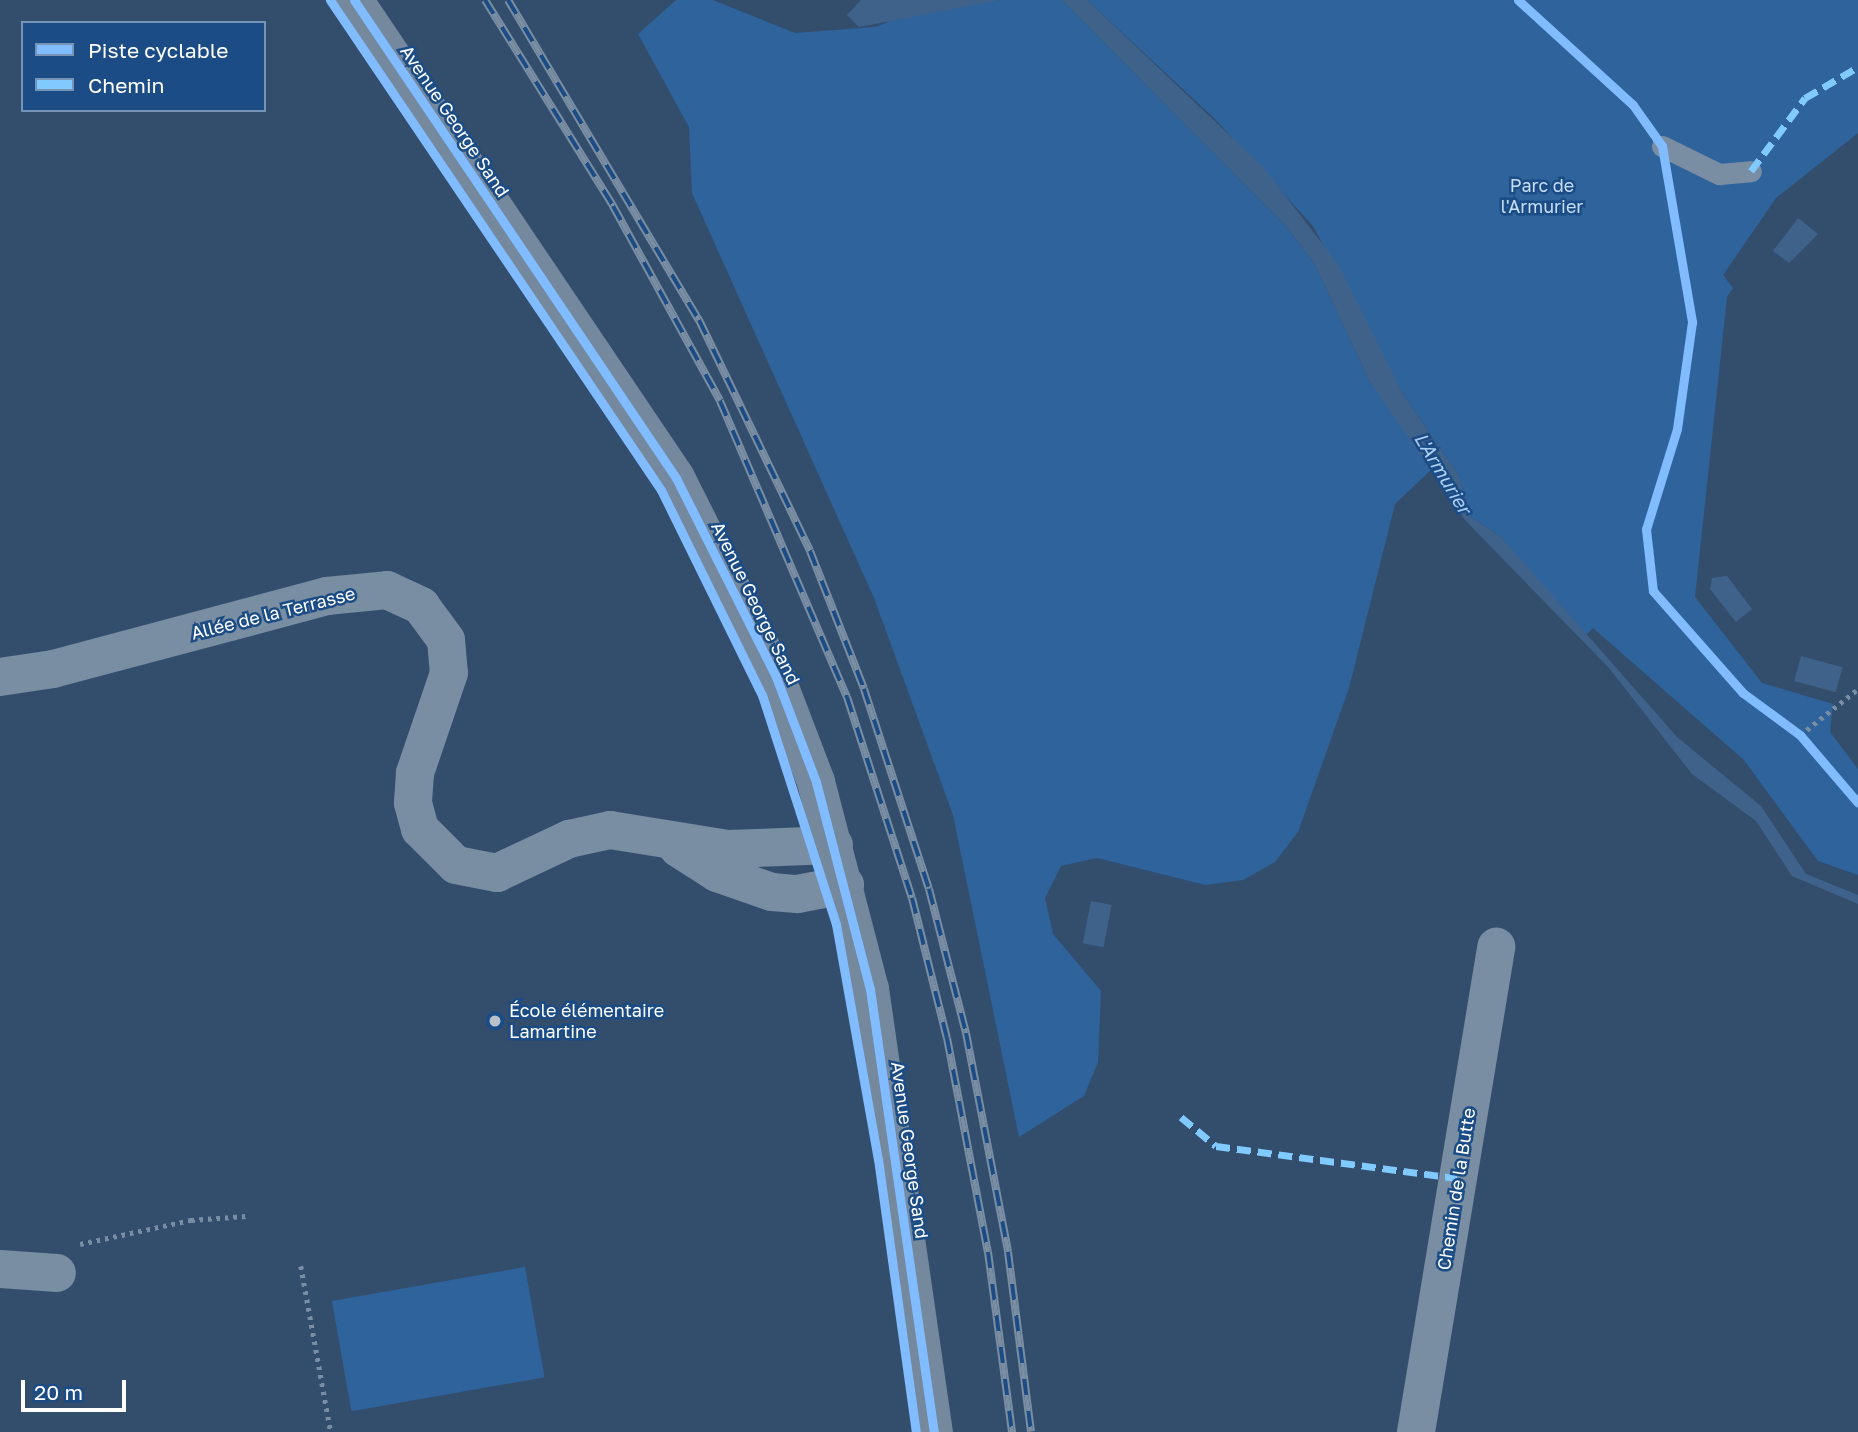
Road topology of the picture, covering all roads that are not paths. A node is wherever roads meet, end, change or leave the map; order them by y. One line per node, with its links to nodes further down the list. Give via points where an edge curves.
1 (354, 0): 6 (street, Avenue George Sand, via 676,478 776,677)
2 (1662, 146): 3 (lane, via 1719,174)
3 (1751, 171)
4 (0, 677): 5 (street, Allée de la Terrasse, via 52,669 327,596 387,590 421,606 446,640 450,673 413,787 420,829 441,856 469,870 497,873 584,834)
5 (658, 836): 6 (street, Allée de la Terrasse, via 754,850); 7 (street, Allée de la Terrasse, via 749,886 797,894)
6 (834, 845): 7 (street, Avenue George Sand)
7 (845, 885): 11 (street, Avenue George Sand, via 870,989)
8 (1496, 947): 12 (street, Chemin de la Butte)
9 (0, 1269): 10 (street)
10 (58, 1273)
11 (934, 1432)
12 (1416, 1432)

